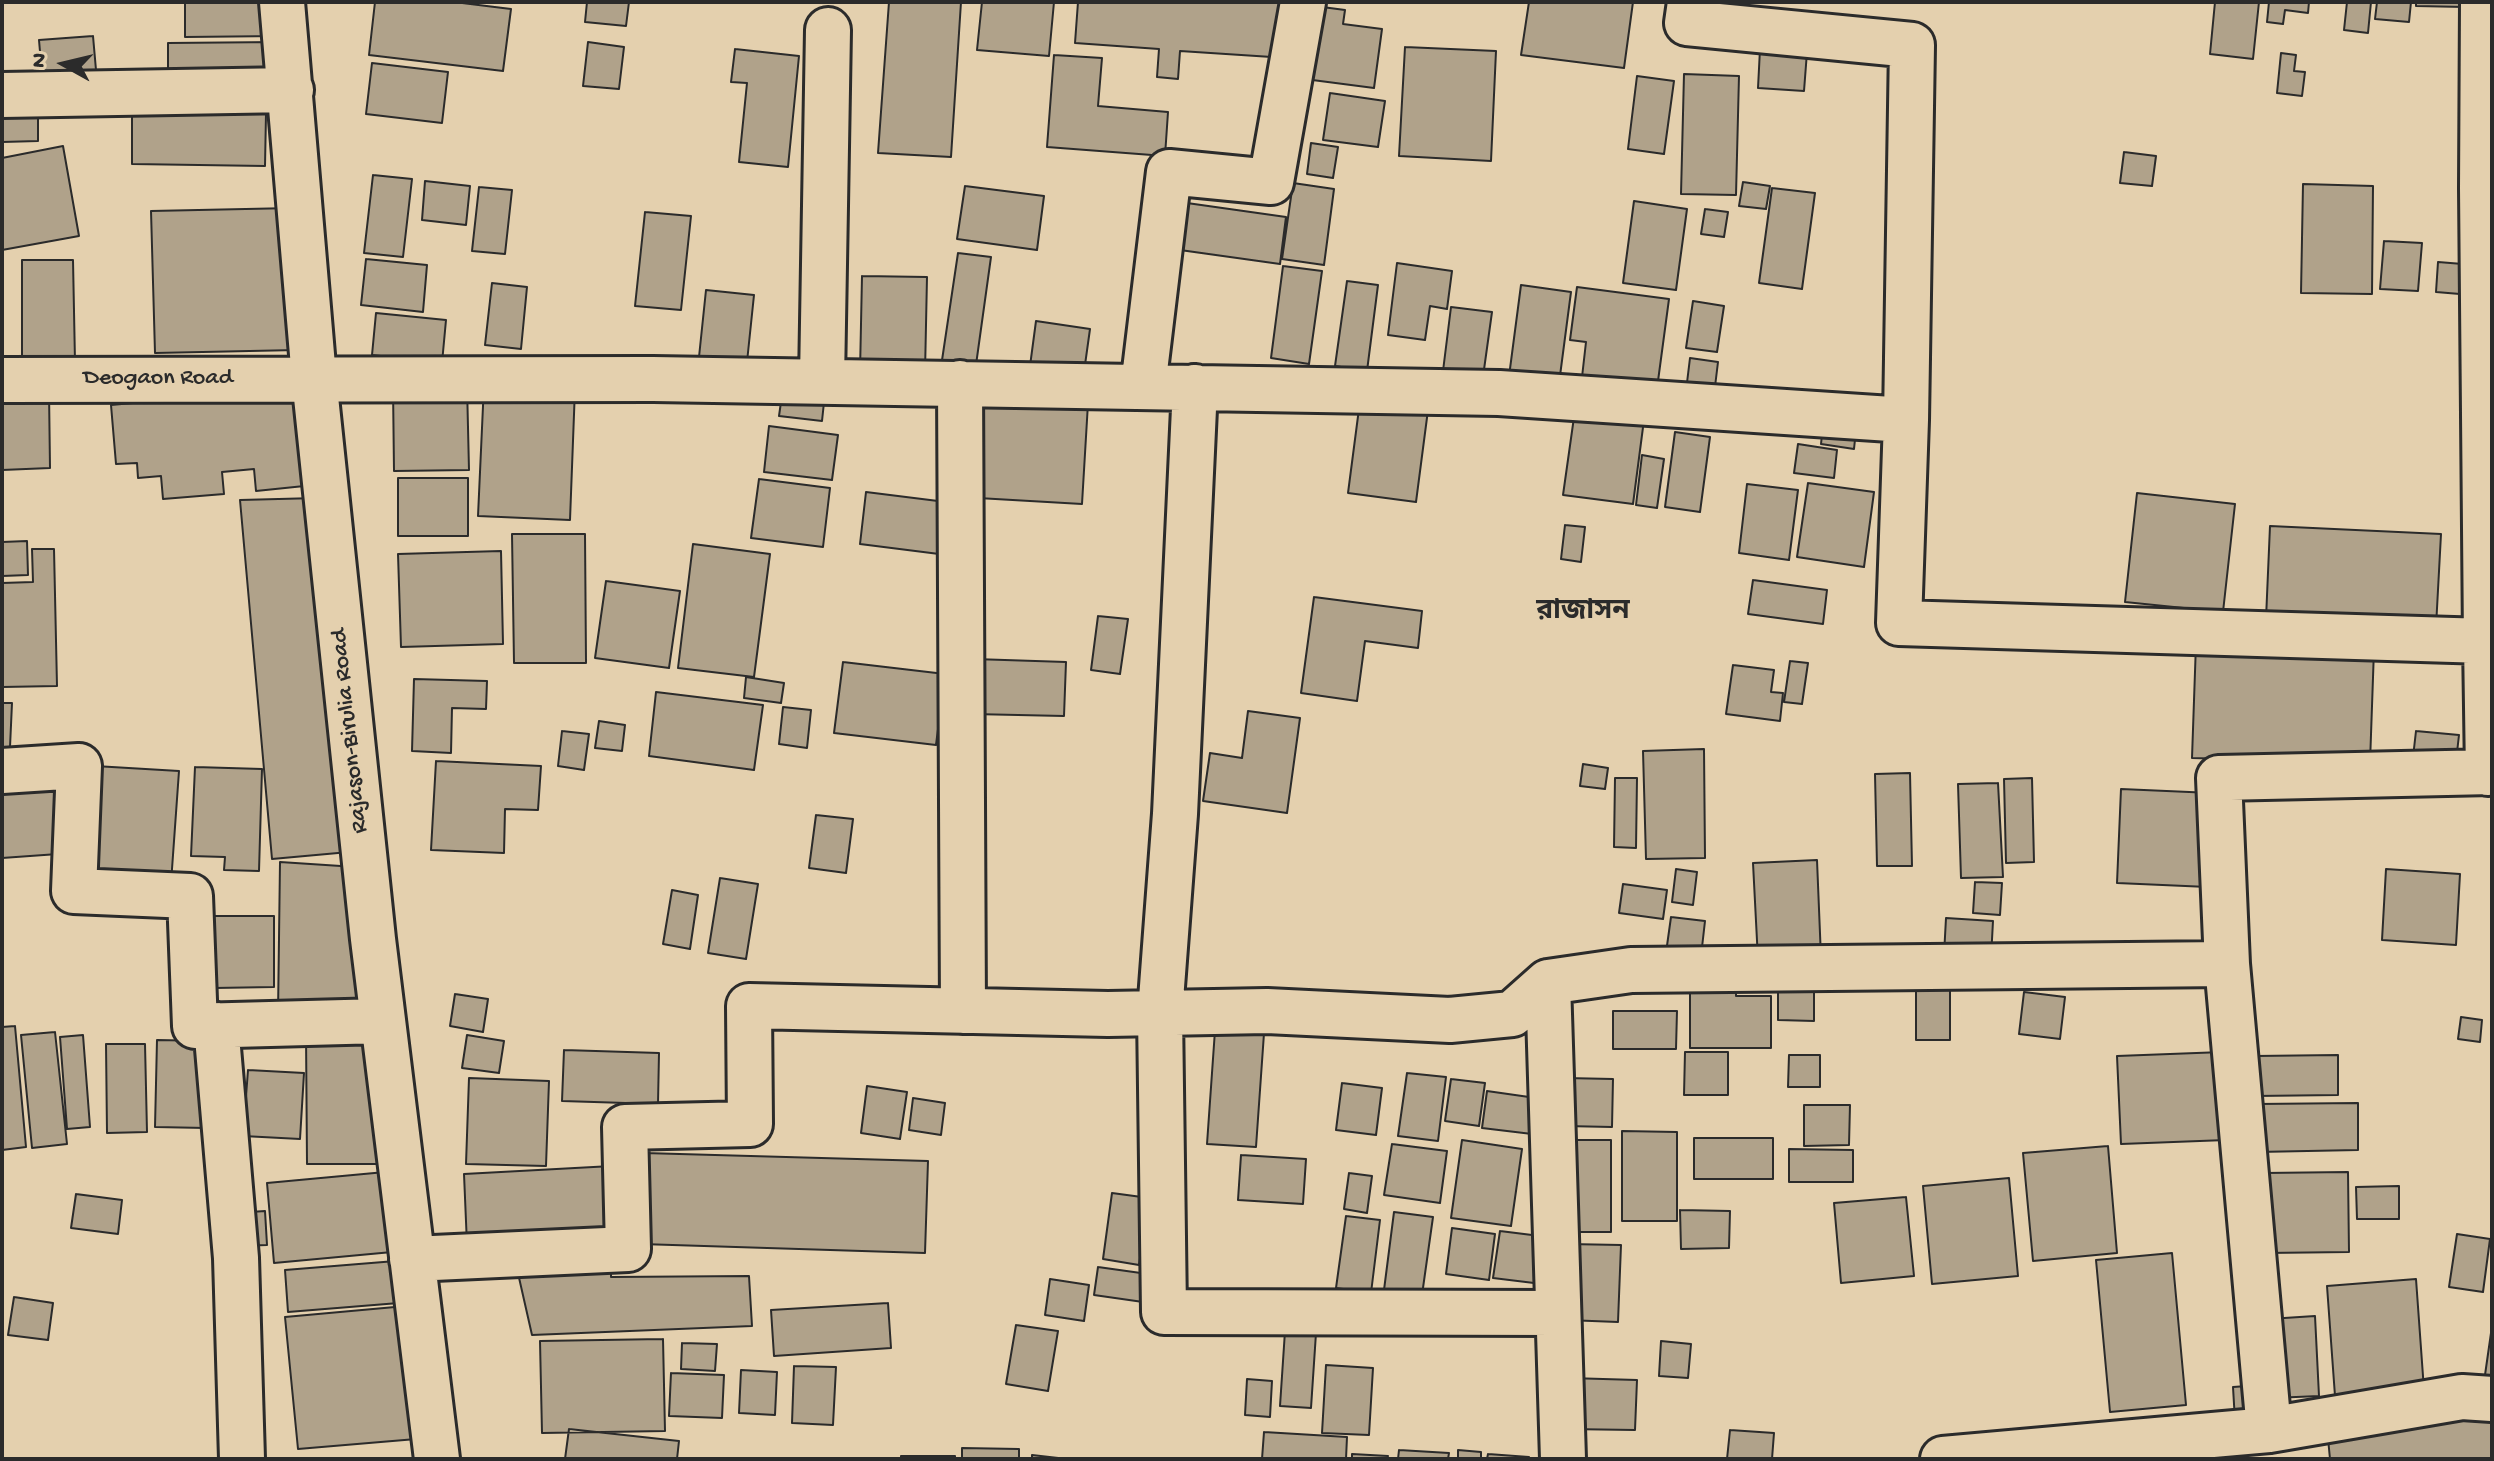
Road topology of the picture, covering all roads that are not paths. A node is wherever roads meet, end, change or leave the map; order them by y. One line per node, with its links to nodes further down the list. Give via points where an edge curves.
1 (282, 2): 6 (street, Rajason-Birulia Road)
2 (1303, 2): 13 (street, via 1271,182 1169,172)
3 (1690, 2): 15 (street, via 1687,23 1912,45)
4 (2483, 2): 8 (street)
5 (828, 30): 11 (street)
6 (291, 90): 7 (street); 9 (street, Rajason-Birulia Road)
7 (2, 95)
8 (2487, 187): 16 (street)
9 (314, 378): 10 (street, Deogaon Road); 11 (street, Deogaon Road); 23 (street, Rajason-Birulia Road)
10 (2, 380)
11 (822, 381): 12 (street, Deogaon Road)
12 (960, 383): 13 (street, Deogaon Road); 21 (street)
13 (1143, 387): 14 (street, Deogaon Road)
14 (1195, 387): 15 (street, Deogaon Road, via 1499,393); 22 (street)
15 (1906, 420): 16 (street, via 1899,623)
16 (2486, 641): 18 (street)
17 (2, 771): 24 (street, via 79,766 74,891 190,896 195,1026)
18 (2490, 773): 19 (street, via 2219,778)
19 (2227, 964): 20 (street, via 1631,970); 28 (street)
20 (1548, 982): 22 (street, via 1512,1014 1450,1020 1267,1011); 26 (street)
21 (963, 1011): 22 (street); 25 (street, via 749,1006 750,1124 625,1127 628,1249)
22 (1160, 1013): 26 (street, via 1164,1312)
23 (383, 1021): 24 (street); 25 (street, Rajason-Birulia Road)
24 (216, 1025): 29 (street, via 236,1258)
25 (412, 1259): 30 (street, Rajason-Birulia Road)
26 (1558, 1313): 31 (street)
27 (2492, 1399): 28 (street, via 2462,1397)
28 (2269, 1430): 32 (street)
29 (242, 1459)
30 (437, 1459)
31 (1563, 1459)
32 (1943, 1459)

